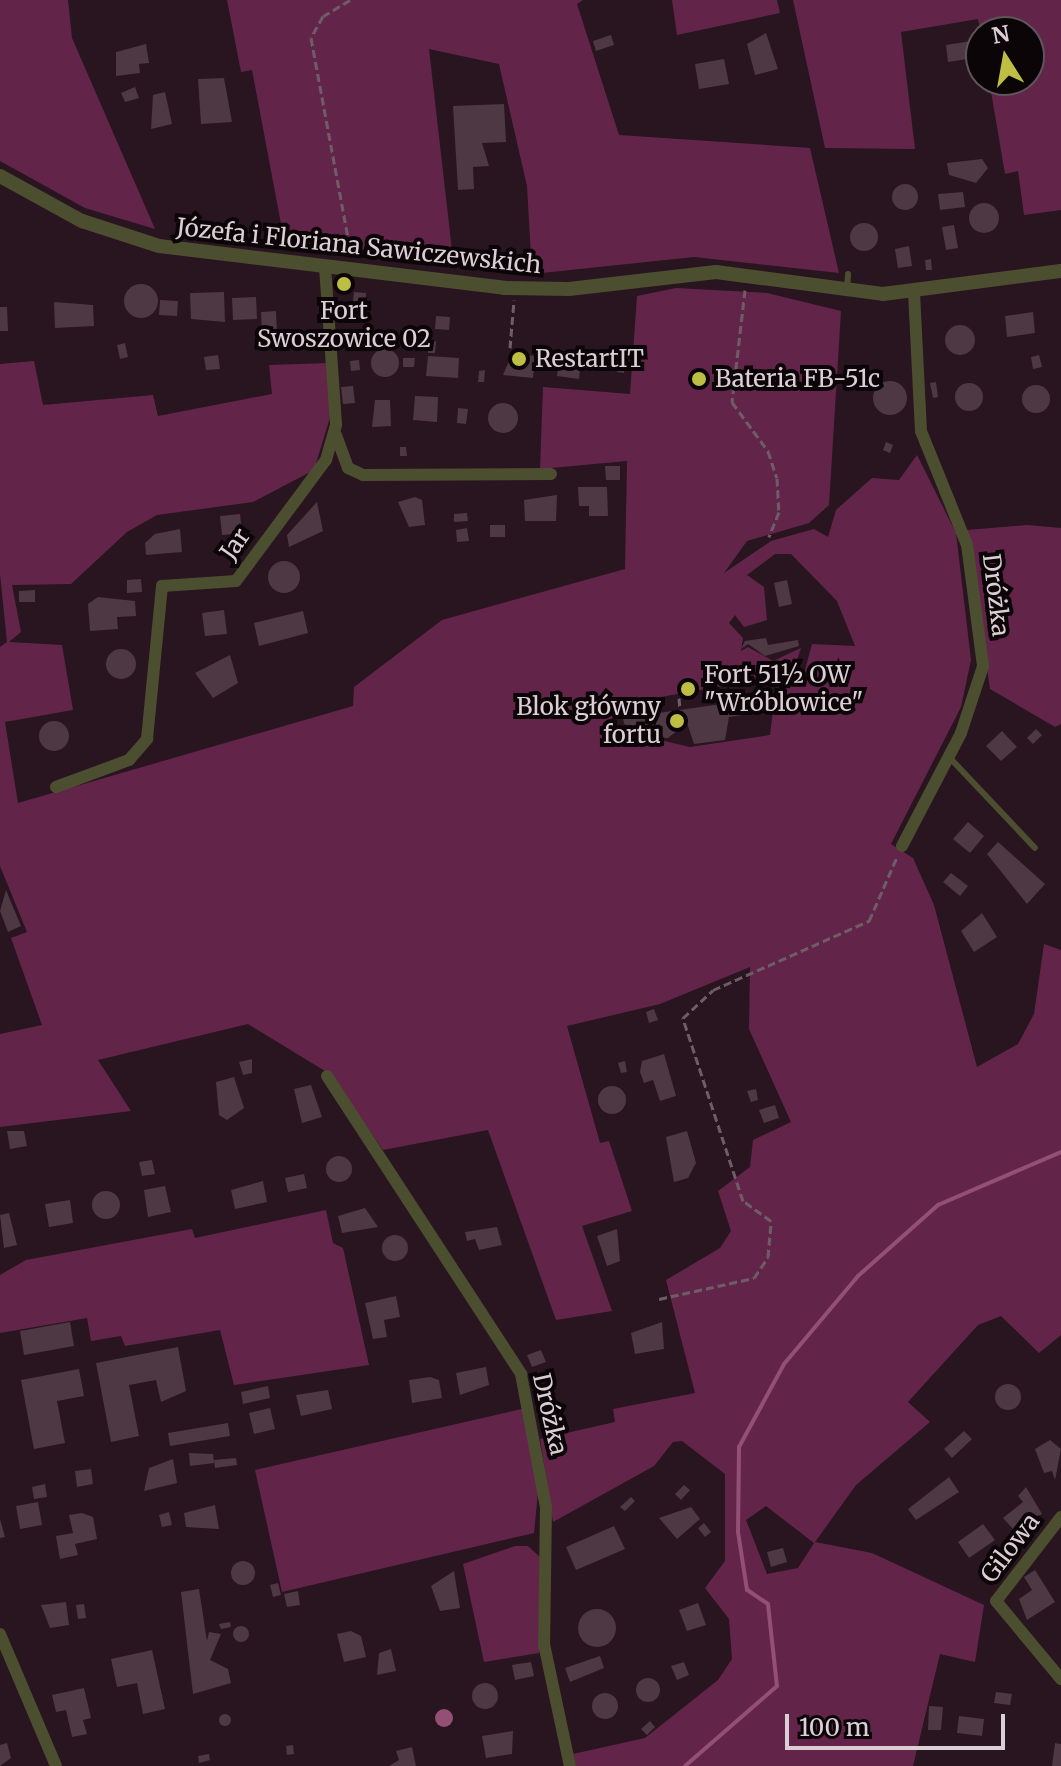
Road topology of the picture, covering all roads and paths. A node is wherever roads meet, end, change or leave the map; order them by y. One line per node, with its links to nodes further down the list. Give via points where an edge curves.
1 (350, 0): 3 (path, via 323,16 311,38)
2 (0, 176): 4 (street, Józefa i Floriana Sawiczewskich, via 82,221 145,243)
3 (352, 258)
4 (325, 268): 7 (street, Józefa i Floriana Sawiczewskich, via 533,290 716,272); 12 (street, Jar)
5 (1061, 271): 9 (street, Józefa i Floriana Sawiczewskich)
6 (848, 274): 8 (lane)
7 (748, 276): 8 (street, Józefa i Floriana Sawiczewskich); 14 (path, via 732,402 768,451 777,478 779,512)
8 (846, 292): 9 (street, Józefa i Floriana Sawiczewskich)
9 (914, 293): 17 (street, Dróżka, via 921,431 967,545 983,666)
10 (514, 300): 11 (path)
11 (510, 348)
12 (336, 424): 13 (street, via 337,449 348,468 363,475); 18 (street, Jar, via 326,460 236,581 162,586 147,739 139,751)
13 (551, 474)
14 (769, 537)
15 (679, 698): 16 (path)
16 (680, 710)
17 (949, 757): 19 (street, Dróżka); 20 (lane)
18 (56, 787)
19 (902, 846): 22 (path, via 869,921 713,990 683,1018 743,1201 771,1221 768,1257 754,1278)
20 (1035, 848)
21 (327, 1076): 27 (street, Dróżka, via 521,1374 546,1507 544,1644)
22 (659, 1299)
23 (1061, 1517): 25 (street, Gilowa, via 996,1601)
24 (0, 1634): 26 (street)
25 (1061, 1679)
26 (56, 1766)
27 (570, 1766)

